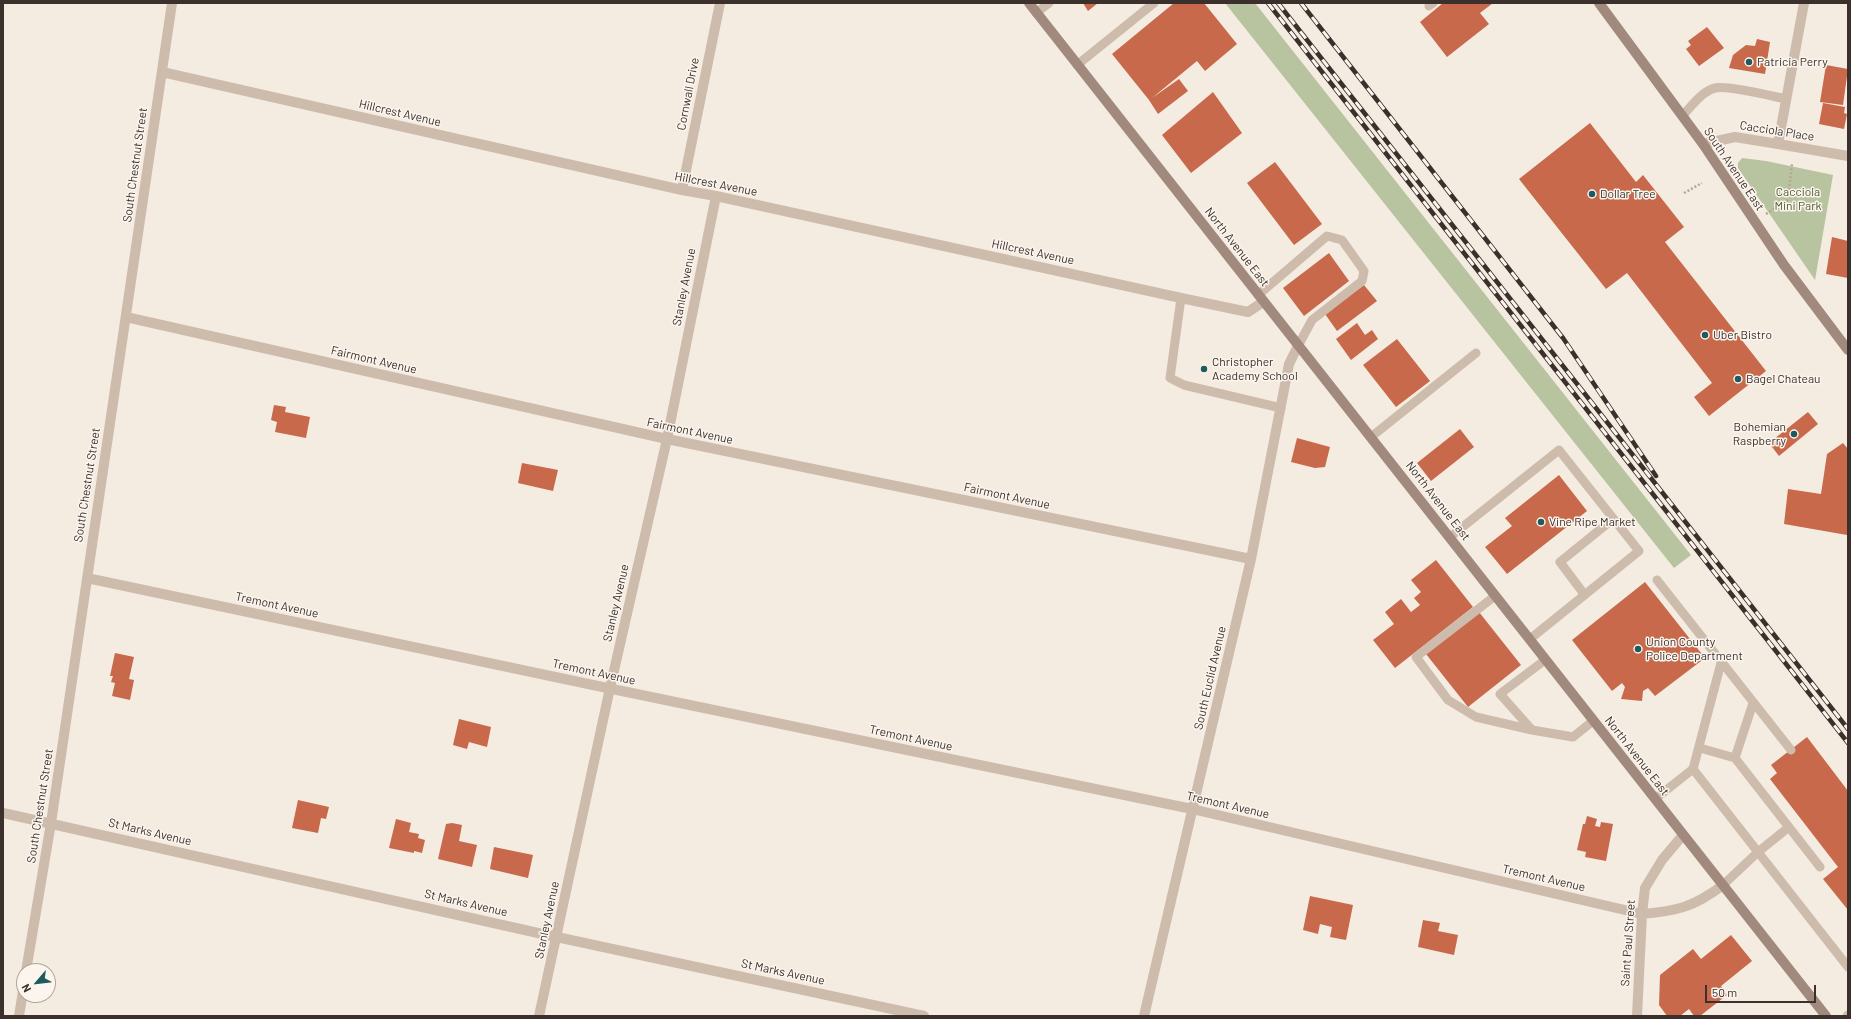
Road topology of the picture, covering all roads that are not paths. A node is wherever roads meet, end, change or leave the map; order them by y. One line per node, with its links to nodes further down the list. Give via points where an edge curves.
1 (172, 3): 10 (street, South Chestnut Street)
2 (720, 3): 16 (street, Cornwall Drive)
3 (1029, 3): 8 (main road, North Avenue East)
4 (1049, 3): 8 (lane)
5 (1154, 3): 9 (lane)
6 (1598, 3): 12 (main road, South Avenue East)
7 (1804, 3): 11 (street)
8 (1036, 13): 9 (main road, North Avenue East)
9 (1078, 65): 19 (main road, North Avenue East)
10 (162, 72): 16 (street, Hillcrest Avenue); 20 (street, South Chestnut Street)
11 (1786, 99): 12 (lane, via 1715,88 1707,92); 14 (street)
12 (1682, 116): 13 (main road, South Avenue East)
13 (1703, 144): 14 (street, Cacciola Place, via 1735,138); 22 (main road, South Avenue East, via 1784,265)
14 (1778, 144): 15 (street, Cacciola Place)
15 (1848, 156)
16 (682, 190): 17 (street, Hillcrest Avenue)
17 (716, 196): 18 (street, Hillcrest Avenue); 26 (street, Stanley Avenue)
18 (1181, 298): 19 (street, Hillcrest Avenue, via 1248,312); 24 (lane, via 1170,378 1184,385)
19 (1260, 299): 21 (main road, North Avenue East); 21 (lane, via 1327,236 1342,240 1364,271 1362,281 1312,320)
20 (126, 317): 26 (street, Fairmont Avenue); 30 (street, South Chestnut Street)
21 (1298, 346): 24 (street, South Euclid Avenue, via 1289,364); 25 (main road, North Avenue East)
22 (1848, 350)
23 (1476, 353): 25 (lane)
24 (1281, 408): 29 (street, South Euclid Avenue)
25 (1371, 437): 28 (main road, North Avenue East)
26 (667, 440): 29 (street, Fairmont Avenue); 37 (street, Stanley Avenue)
27 (1613, 519): 28 (lane, via 1559,450); 32 (lane, via 1560,562); 32 (lane, via 1639,552)
28 (1450, 537): 33 (main road, North Avenue East)
29 (1251, 559): 46 (street, South Euclid Avenue)
30 (87, 578): 37 (street, Tremont Avenue); 48 (street, South Chestnut Street)
31 (1657, 580): 36 (lane)
32 (1584, 594): 34 (lane)
33 (1495, 596): 34 (main road, North Avenue East); 40 (lane, via 1416,657 1448,700 1476,717)
34 (1530, 639): 35 (main road, North Avenue East)
35 (1545, 660): 39 (main road, North Avenue East); 40 (lane, via 1500,694)
36 (1722, 663): 38 (lane); 41 (lane)
37 (610, 688): 46 (street, Tremont Avenue); 55 (street, Stanley Avenue)
38 (1753, 703): 42 (lane); 43 (lane)
39 (1593, 721): 40 (lane, via 1573,737); 45 (main road, North Avenue East)
40 (1532, 730)
41 (1700, 748): 43 (lane); 44 (lane)
42 (1790, 750)
43 (1735, 758): 49 (lane)
44 (1693, 769): 45 (lane); 51 (lane)
45 (1655, 800): 50 (main road, North Avenue East)
46 (1192, 809): 54 (street, Tremont Avenue); 62 (street, South Euclid Avenue)
47 (3, 813): 48 (street, St Marks Avenue)
48 (51, 823): 55 (street, St Marks Avenue); 56 (street, South Chestnut Street)
49 (1789, 828): 51 (lane); 52 (lane)
50 (1683, 835): 53 (main road, North Avenue East); 54 (street, Saint Paul Street, via 1647,883)
51 (1758, 852): 53 (lane); 57 (lane)
52 (1820, 867)
53 (1723, 885): 54 (street, Tremont Avenue, via 1687,907 1668,912); 64 (main road, North Avenue East)
54 (1642, 914): 63 (street, Saint Paul Street)
55 (557, 936): 60 (street, Stanley Avenue); 61 (street, St Marks Avenue)
56 (27, 963)
57 (1848, 966)
58 (21, 1003): 59 (street)
59 (19, 1016)
60 (539, 1016)
61 (924, 1016)
62 (1144, 1016)
63 (1637, 1016)
64 (1826, 1016)

